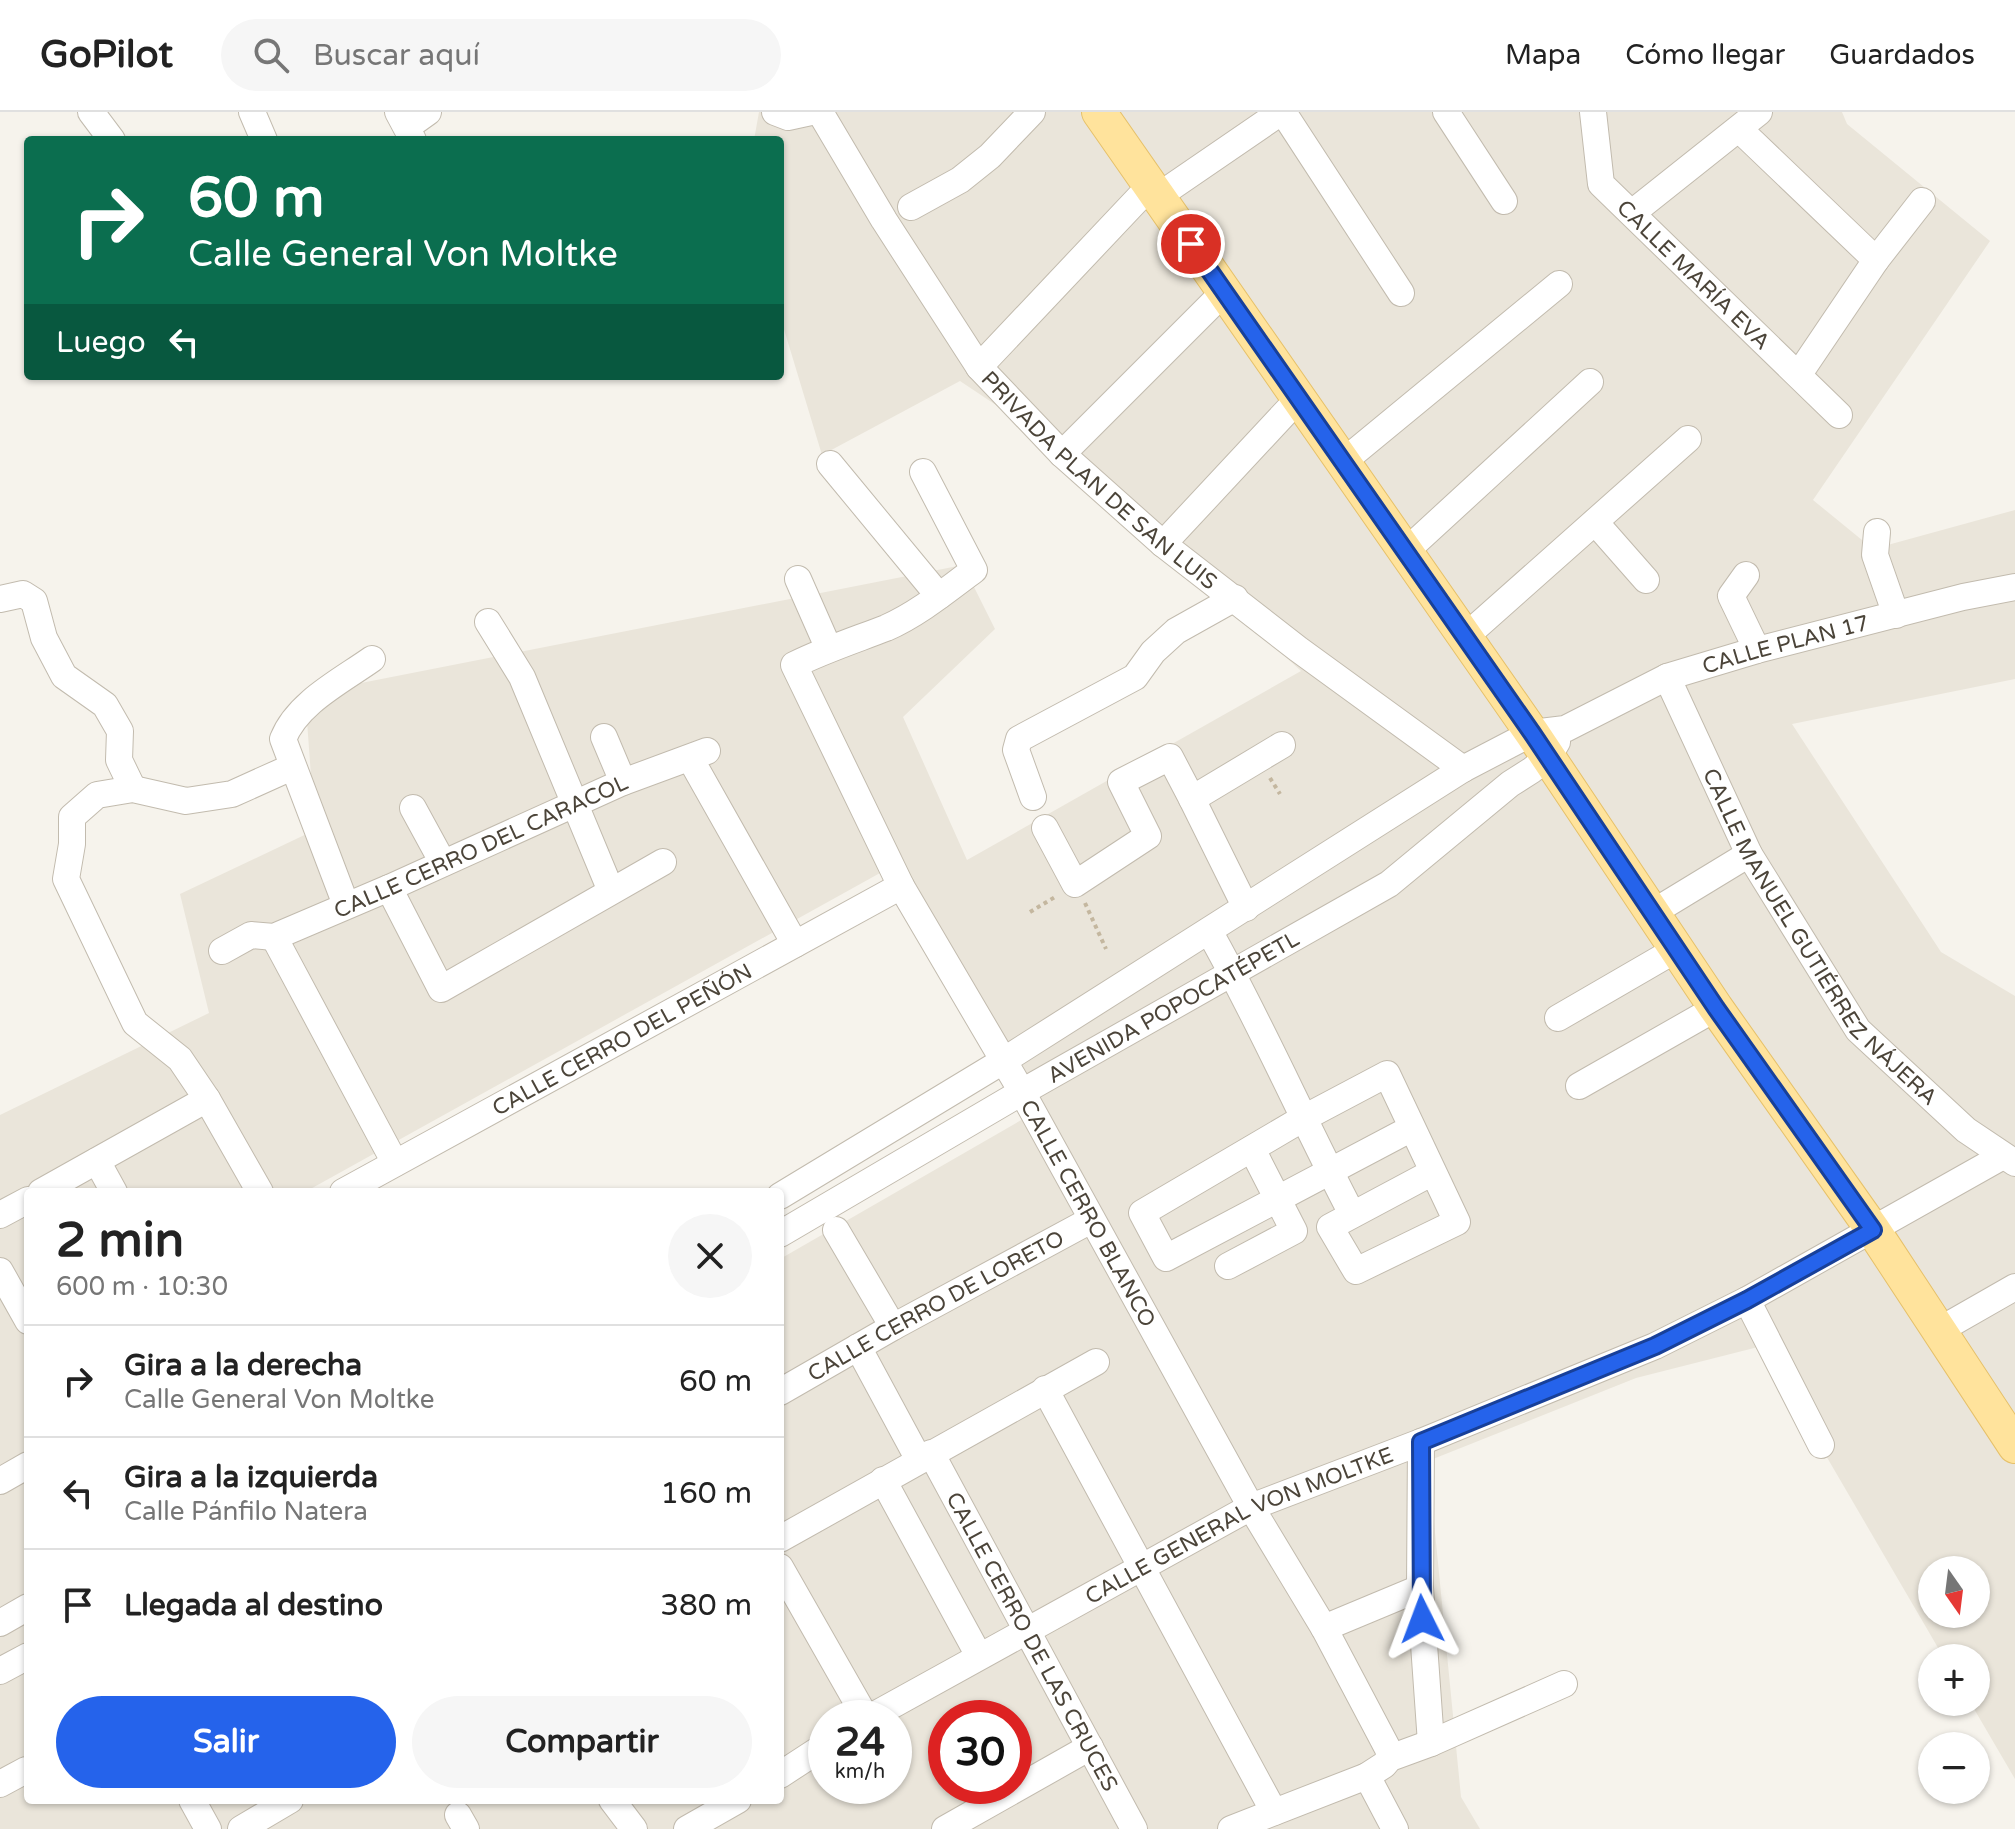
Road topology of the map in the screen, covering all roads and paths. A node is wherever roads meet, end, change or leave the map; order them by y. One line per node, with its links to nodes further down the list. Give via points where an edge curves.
1 (91, 112): 12 (street)
2 (252, 112): 13 (street)
3 (775, 112): 4 (street, via 788,117)
4 (811, 112)
5 (820, 112): 23 (street, PRIVADA PLAN DE SAN LUIS)
6 (1032, 112): 17 (street, via 970,172)
7 (1099, 112): 14 (main road)
8 (1282, 112): 14 (street); 22 (street)
9 (1446, 112): 15 (street)
10 (1593, 112): 18 (street, CALLE MARÍA EVA, via 1601,184)
11 (1749, 120): 18 (street); 19 (street)
12 (109, 136)
13 (262, 136)
14 (1154, 191): 21 (main road); 23 (street)
15 (1504, 201)
16 (1922, 201): 19 (street)
17 (911, 207)
18 (1632, 213): 24 (street, CALLE MARÍA EVA)
19 (1876, 260): 24 (street)
20 (1559, 284): 30 (street)
21 (1224, 292): 26 (main road); 29 (street)
22 (1401, 293)
23 (979, 367): 29 (street, PRIVADA PLAN DE SAN LUIS)
24 (1799, 374): 27 (street, CALLE MARÍA EVA)
25 (1590, 382): 36 (street)
26 (1300, 397): 30 (main road); 35 (street)
27 (1839, 415)
28 (1688, 439): 33 (street)
29 (1062, 454): 35 (street, PRIVADA PLAN DE SAN LUIS)
30 (1344, 461): 36 (main road)
31 (830, 464): 41 (street)
32 (923, 472): 41 (street, via 974,570)
33 (1595, 522): 39 (street); 46 (street)
34 (1877, 532): 44 (street, via 1875,555)
35 (1163, 544): 42 (street, PRIVADA PLAN DE SAN LUIS)
36 (1405, 552): 46 (main road)
37 (1746, 575): 48 (street, via 1731,596)
38 (798, 579): 47 (street)
39 (1646, 580)
40 (2015, 587): 44 (street, CALLE PLAN 17)
41 (939, 596): 47 (street, via 888,627)
42 (1235, 598): 56 (street, PRIVADA PLAN DE SAN LUIS); 60 (street, via 1176,631 1135,677 1019,739 1016,750)
43 (0, 599): 59 (street, via 23,594 34,601 44,638 64,676 105,705 120,731 119,760)
44 (1896, 615): 48 (street, CALLE PLAN 17)
45 (488, 622): 62 (street, via 522,677)
46 (1465, 637): 52 (main road)
47 (828, 647): 69 (street, CALLE CERRO BLANCO, via 794,665)
48 (1757, 650): 50 (street, CALLE PLAN 17)
49 (372, 659): 55 (street, via 289,725 283,739)
50 (1667, 677): 52 (street, CALLE PLAN 17); 65 (street, CALLE MANUEL GUTIÉRREZ NÁJERA)
51 (604, 737): 57 (street)
52 (1548, 739): 54 (street, AVENIDA POPOCATÉPETL, via 1512,741); 58 (street, AVENIDA POPOCATÉPETL, via 1532,770); 75 (main road)
53 (1282, 745): 61 (street)
54 (1491, 756): 56 (street, AVENIDA POPOCATÉPETL); 58 (street)
55 (292, 767): 59 (street, via 232,794 186,801); 72 (street)
56 (1463, 769): 73 (street, AVENIDA POPOCATÉPETL)
57 (623, 782): 62 (street, CALLE CERRO DEL CARACOL); 78 (street, CALLE CERRO DEL CARACOL, via 699,755)
58 (1510, 784): 82 (street, AVENIDA POPOCATÉPETL, via 1389,884)
59 (133, 789): 88 (street, via 97,795 72,817 66,879 135,1023 180,1059)
60 (1033, 797)
61 (1192, 799): 68 (street, via 1170,757 1121,782 1148,836); 73 (street)
62 (574, 804): 67 (street, CALLE CERRO DEL CARACOL); 71 (street)
63 (413, 808): 67 (street)
64 (1045, 828): 68 (street)
65 (1749, 854): 75 (street); 92 (street, CALLE MANUEL GUTIÉRREZ NÁJERA, via 1858,1030 1966,1130)
66 (663, 862): 71 (street)
67 (443, 863): 70 (street, CALLE CERRO DEL CARACOL)
68 (1075, 884): 74 (path); 79 (path)
69 (901, 886): 78 (street, CALLE CERRO DEL PEÑÓN); 85 (street, CALLE CERRO BLANCO)
70 (389, 888): 71 (street, via 441,989); 72 (street, CALLE CERRO DEL CARACOL)
71 (611, 891)
72 (346, 905): 77 (street, CALLE CERRO DEL CARACOL)
73 (1246, 908): 76 (street, AVENIDA POPOCATÉPETL)
74 (1030, 912)
75 (1652, 913): 80 (main road)
76 (1209, 931): 82 (street); 85 (street, AVENIDA POPOCATÉPETL)
77 (274, 937): 81 (street, CALLE CERRO DEL CARACOL, via 251,935); 94 (street)
78 (795, 944): 94 (street, CALLE CERRO DEL PEÑÓN)
79 (1106, 949)
80 (1677, 949): 83 (main road); 84 (street)
81 (222, 951)
82 (1232, 971): 87 (street, AVENIDA POPOCATÉPETL); 89 (street)
83 (1716, 1008): 86 (street); 108 (main road)
84 (1558, 1018)
85 (1003, 1061): 87 (street, CALLE CERRO BLANCO); 101 (street, AVENIDA POPOCATÉPETL)
86 (1579, 1086)
87 (1022, 1092): 105 (street, CALLE CERRO BLANCO); 109 (street, AVENIDA POPOCATÉPETL)
88 (207, 1099): 93 (street); 99 (street)
89 (1302, 1119): 90 (street, via 1387,1074); 91 (street); 95 (street)
90 (1412, 1128): 95 (street); 96 (street)
91 (1252, 1149): 102 (street); 102 (street, via 1142,1213 1166,1258)
92 (2009, 1159): 108 (street, CALLE GENERAL VON MOLTKE)
93 (97, 1161): 97 (street); 98 (street)
94 (395, 1163): 100 (street, CALLE CERRO DEL PEÑÓN)
95 (1329, 1171): 102 (street); 106 (street)
96 (1433, 1172): 106 (street); 106 (street, via 1457,1222 1356,1271)
97 (48, 1188)
98 (112, 1188)
99 (258, 1188)
100 (350, 1188)
101 (784, 1194)
102 (1278, 1198): 110 (street, via 1294,1231)
103 (24, 1202): 104 (street)
104 (0, 1215)
105 (1091, 1220): 115 (street, CALLE CERRO DE LORETO); 129 (street, CALLE CERRO BLANCO)
106 (1341, 1220)
107 (836, 1230): 115 (street)
108 (1873, 1230): 113 (street, CALLE GENERAL VON MOLTKE); 116 (main road)
109 (784, 1232)
110 (1228, 1266)
111 (0, 1271): 114 (street)
112 (2015, 1287): 116 (street)
113 (1747, 1300): 122 (street, CALLE GENERAL VON MOLTKE, via 1655,1346); 123 (street)
114 (24, 1314)
115 (893, 1327): 117 (street, CALLE CERRO DE LORETO)
116 (1938, 1331): 121 (main road)
117 (858, 1347): 120 (street, CALLE CERRO DE LORETO); 125 (street, CALLE CERRO DE LAS CRUCES)
118 (1096, 1362): 119 (street)
119 (1045, 1389): 125 (street); 131 (street)
120 (784, 1390)
121 (2006, 1413): 124 (main road)
122 (1421, 1442): 129 (street, CALLE GENERAL VON MOLTKE); 133 (street)
123 (1821, 1445)
124 (2015, 1446)
125 (925, 1457): 127 (street); 137 (street, CALLE CERRO DE LAS CRUCES)
126 (24, 1467): 128 (street)
127 (883, 1480): 130 (street); 138 (street)
128 (0, 1481)
129 (1251, 1507): 131 (street, CALLE GENERAL VON MOLTKE); 136 (street, CALLE CERRO BLANCO)
130 (784, 1537)
131 (1140, 1569): 137 (street, CALLE GENERAL VON MOLTKE); 156 (street)
132 (784, 1574): 142 (street)
133 (1420, 1588): 136 (street); 144 (street)
134 (24, 1609): 135 (street)
135 (0, 1623)
136 (1324, 1628): 147 (street, CALLE CERRO BLANCO)
137 (1028, 1632): 138 (street, CALLE GENERAL VON MOLTKE); 145 (street, CALLE CERRO DE LAS CRUCES)
138 (979, 1656): 143 (street, CALLE GENERAL VON MOLTKE)
139 (24, 1658): 140 (street)
140 (0, 1671)
141 (1564, 1684): 144 (street)
142 (858, 1700)
143 (900, 1700)
144 (1431, 1743): 147 (street)
145 (1090, 1747): 162 (street); 163 (street, CALLE CERRO DE LAS CRUCES)
146 (808, 1757): 149 (street)
147 (1390, 1758): 150 (street)
148 (24, 1771): 151 (street)
149 (784, 1772)
150 (1367, 1776): 156 (street); 164 (street)
151 (0, 1784)
152 (194, 1804): 158 (street)
153 (283, 1804): 159 (street)
154 (615, 1804): 160 (street)
155 (731, 1804): 161 (street)
156 (1274, 1812): 157 (street)
157 (1236, 1828)
158 (208, 1829)
159 (241, 1829)
160 (634, 1829)
161 (687, 1829)
162 (945, 1829)
163 (1134, 1829)
164 (1395, 1829)

